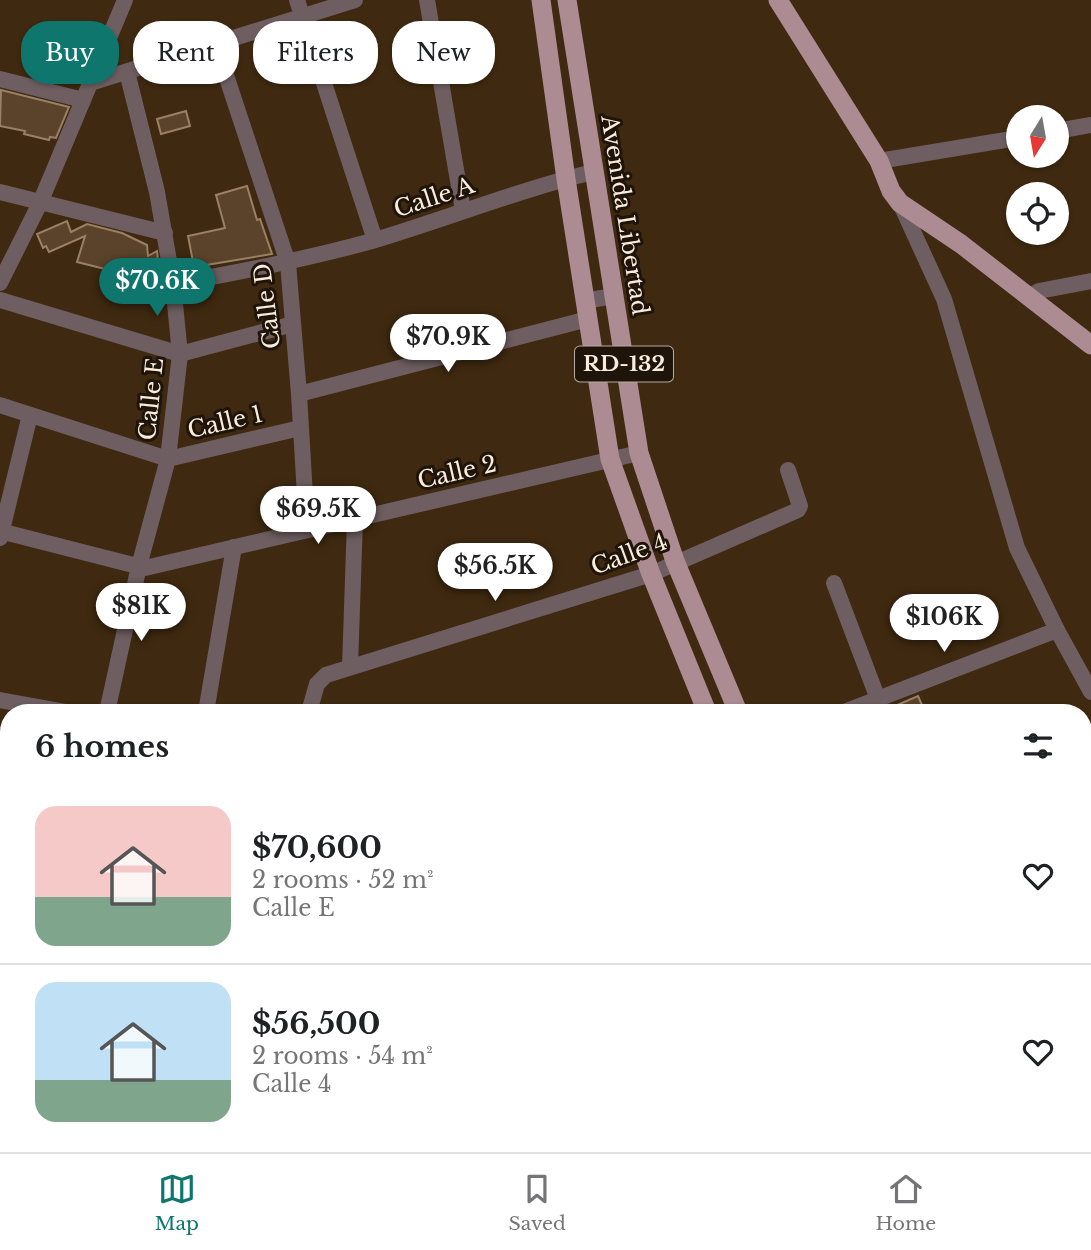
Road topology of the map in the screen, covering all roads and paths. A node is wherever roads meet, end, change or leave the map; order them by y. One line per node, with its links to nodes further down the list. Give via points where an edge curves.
1 (125, 0): 9 (street)
2 (297, 0): 8 (street)
3 (355, 0): 8 (street)
4 (428, 0): 27 (street)
5 (541, 0): 23 (main road, RD-132)
6 (567, 0): 22 (main road, Avenida Libertad / RD-132)
7 (778, 0): 21 (main road)
8 (303, 18): 10 (street); 29 (street)
9 (116, 21)
10 (239, 38)
11 (133, 70): 12 (street)
12 (127, 72): 13 (street); 28 (street, Calle E)
13 (119, 74)
14 (0, 79): 17 (street)
15 (90, 84): 17 (street)
16 (229, 84): 30 (street, Calle D)
17 (83, 100): 25 (street)
18 (1091, 125): 19 (street)
19 (1069, 129)
20 (1006, 140): 21 (street)
21 (879, 161): 26 (main road)
22 (593, 172): 23 (street, Calle A); 34 (main road, Avenida Libertad / RD-132)
23 (566, 179): 27 (street, Calle A); 37 (main road, RD-132)
24 (0, 192): 25 (street)
25 (40, 202): 28 (street); 32 (street)
26 (900, 203): 35 (main road); 57 (street, via 944,299 1017,548)
27 (463, 210): 29 (street, Calle A)
28 (165, 233): 33 (street, Calle E)
29 (375, 240): 30 (street, Calle A)
30 (288, 263): 33 (street, Calle A); 38 (street, Calle D)
31 (1091, 281): 35 (street)
32 (0, 283)
33 (173, 284): 40 (street, Calle E)
34 (613, 296): 37 (street); 45 (main road, Avenida Libertad / RD-132)
35 (1028, 297): 39 (main road)
36 (0, 300): 40 (street)
37 (587, 310): 41 (street); 47 (main road, RD-132)
38 (293, 324): 40 (street); 41 (street, Calle D)
39 (1091, 345)
40 (180, 354): 46 (street, Calle E)
41 (299, 394): 44 (street, Calle D)
42 (0, 405): 43 (street, Calle 1)
43 (30, 415): 46 (street, Calle 1); 51 (street)
44 (300, 428): 46 (street, Calle 1); 50 (street, Calle D)
45 (639, 453): 47 (street, Calle 2); 53 (main road, Avenida Libertad / RD-132)
46 (168, 459): 54 (street, Calle E)
47 (610, 459): 49 (street, Calle 2); 55 (main road, RD-132)
48 (788, 470): 53 (street, Calle 4, via 799,510)
49 (355, 519): 50 (street, Calle 2); 58 (street)
50 (307, 530): 52 (street, Calle 2)
51 (0, 534): 54 (street, Calle 2)
52 (234, 547): 54 (street, Calle 2); 64 (street)
53 (675, 562): 55 (street, Calle 4); 67 (main road, Avenida Libertad / RD-132)
54 (139, 566): 63 (street, Calle E)
55 (651, 573): 58 (street, Calle 4); 66 (main road, RD-132)
56 (834, 583): 60 (street)
57 (1057, 630): 59 (street); 60 (street)
58 (350, 667): 65 (street, Calle 4, via 326,675 317,684)
59 (1091, 692)
60 (878, 699): 68 (street)
61 (0, 700): 62 (street)
62 (22, 704)
63 (109, 704)
64 (207, 704)
65 (311, 704)
66 (704, 704)
67 (735, 704)
68 (865, 704)

